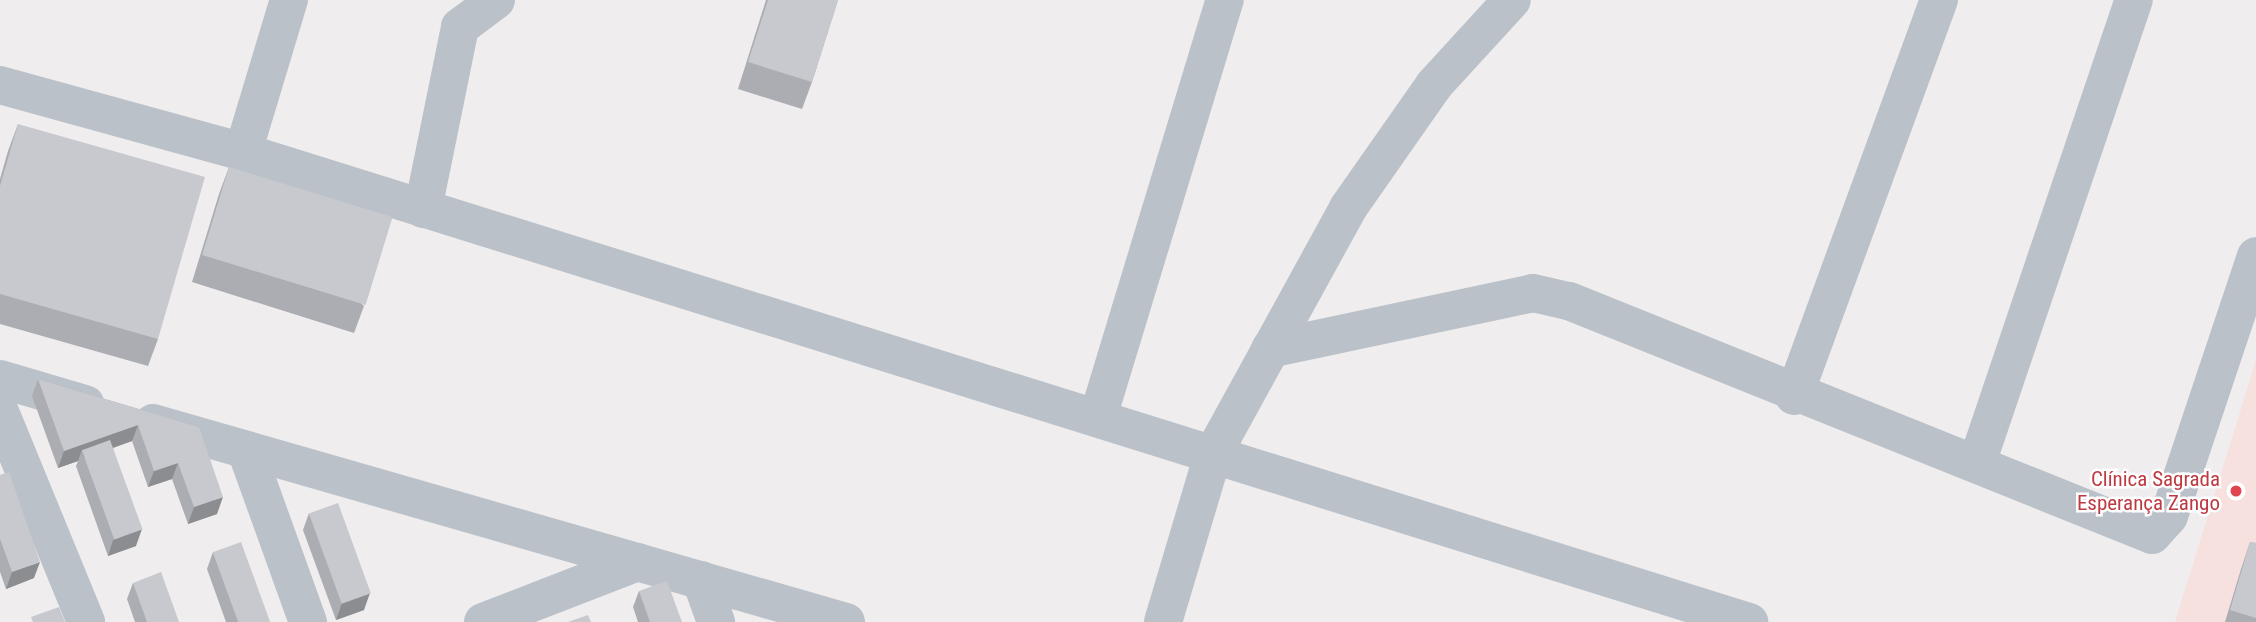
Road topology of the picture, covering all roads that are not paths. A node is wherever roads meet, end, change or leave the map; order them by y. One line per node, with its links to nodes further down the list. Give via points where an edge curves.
1 (289, 0): 8 (street)
2 (496, 0): 9 (street, via 460,27)
3 (1225, 0): 15 (street)
4 (1512, 0): 11 (street, via 1434,85 1348,208)
5 (1939, 0): 13 (street)
6 (2134, 0): 18 (street)
7 (0, 85): 8 (street)
8 (243, 152): 9 (street)
9 (423, 209): 15 (street)
10 (2256, 256): 18 (street, via 2169,516 2152,536)
11 (1270, 349): 13 (street, via 1533,292 1569,301); 17 (street)
12 (0, 379): 16 (street)
13 (1794, 396): 18 (street)
14 (0, 412): 22 (street)
15 (1098, 417): 17 (street)
16 (246, 450): 19 (street); 23 (street)
17 (1213, 454): 26 (street); 27 (street)
18 (1977, 463)
19 (638, 562): 20 (street); 21 (street)
20 (701, 580): 24 (street); 25 (street)
21 (504, 618)
22 (86, 622)
23 (308, 622)
24 (716, 622)
25 (846, 622)
26 (1163, 622)
27 (1749, 622)

